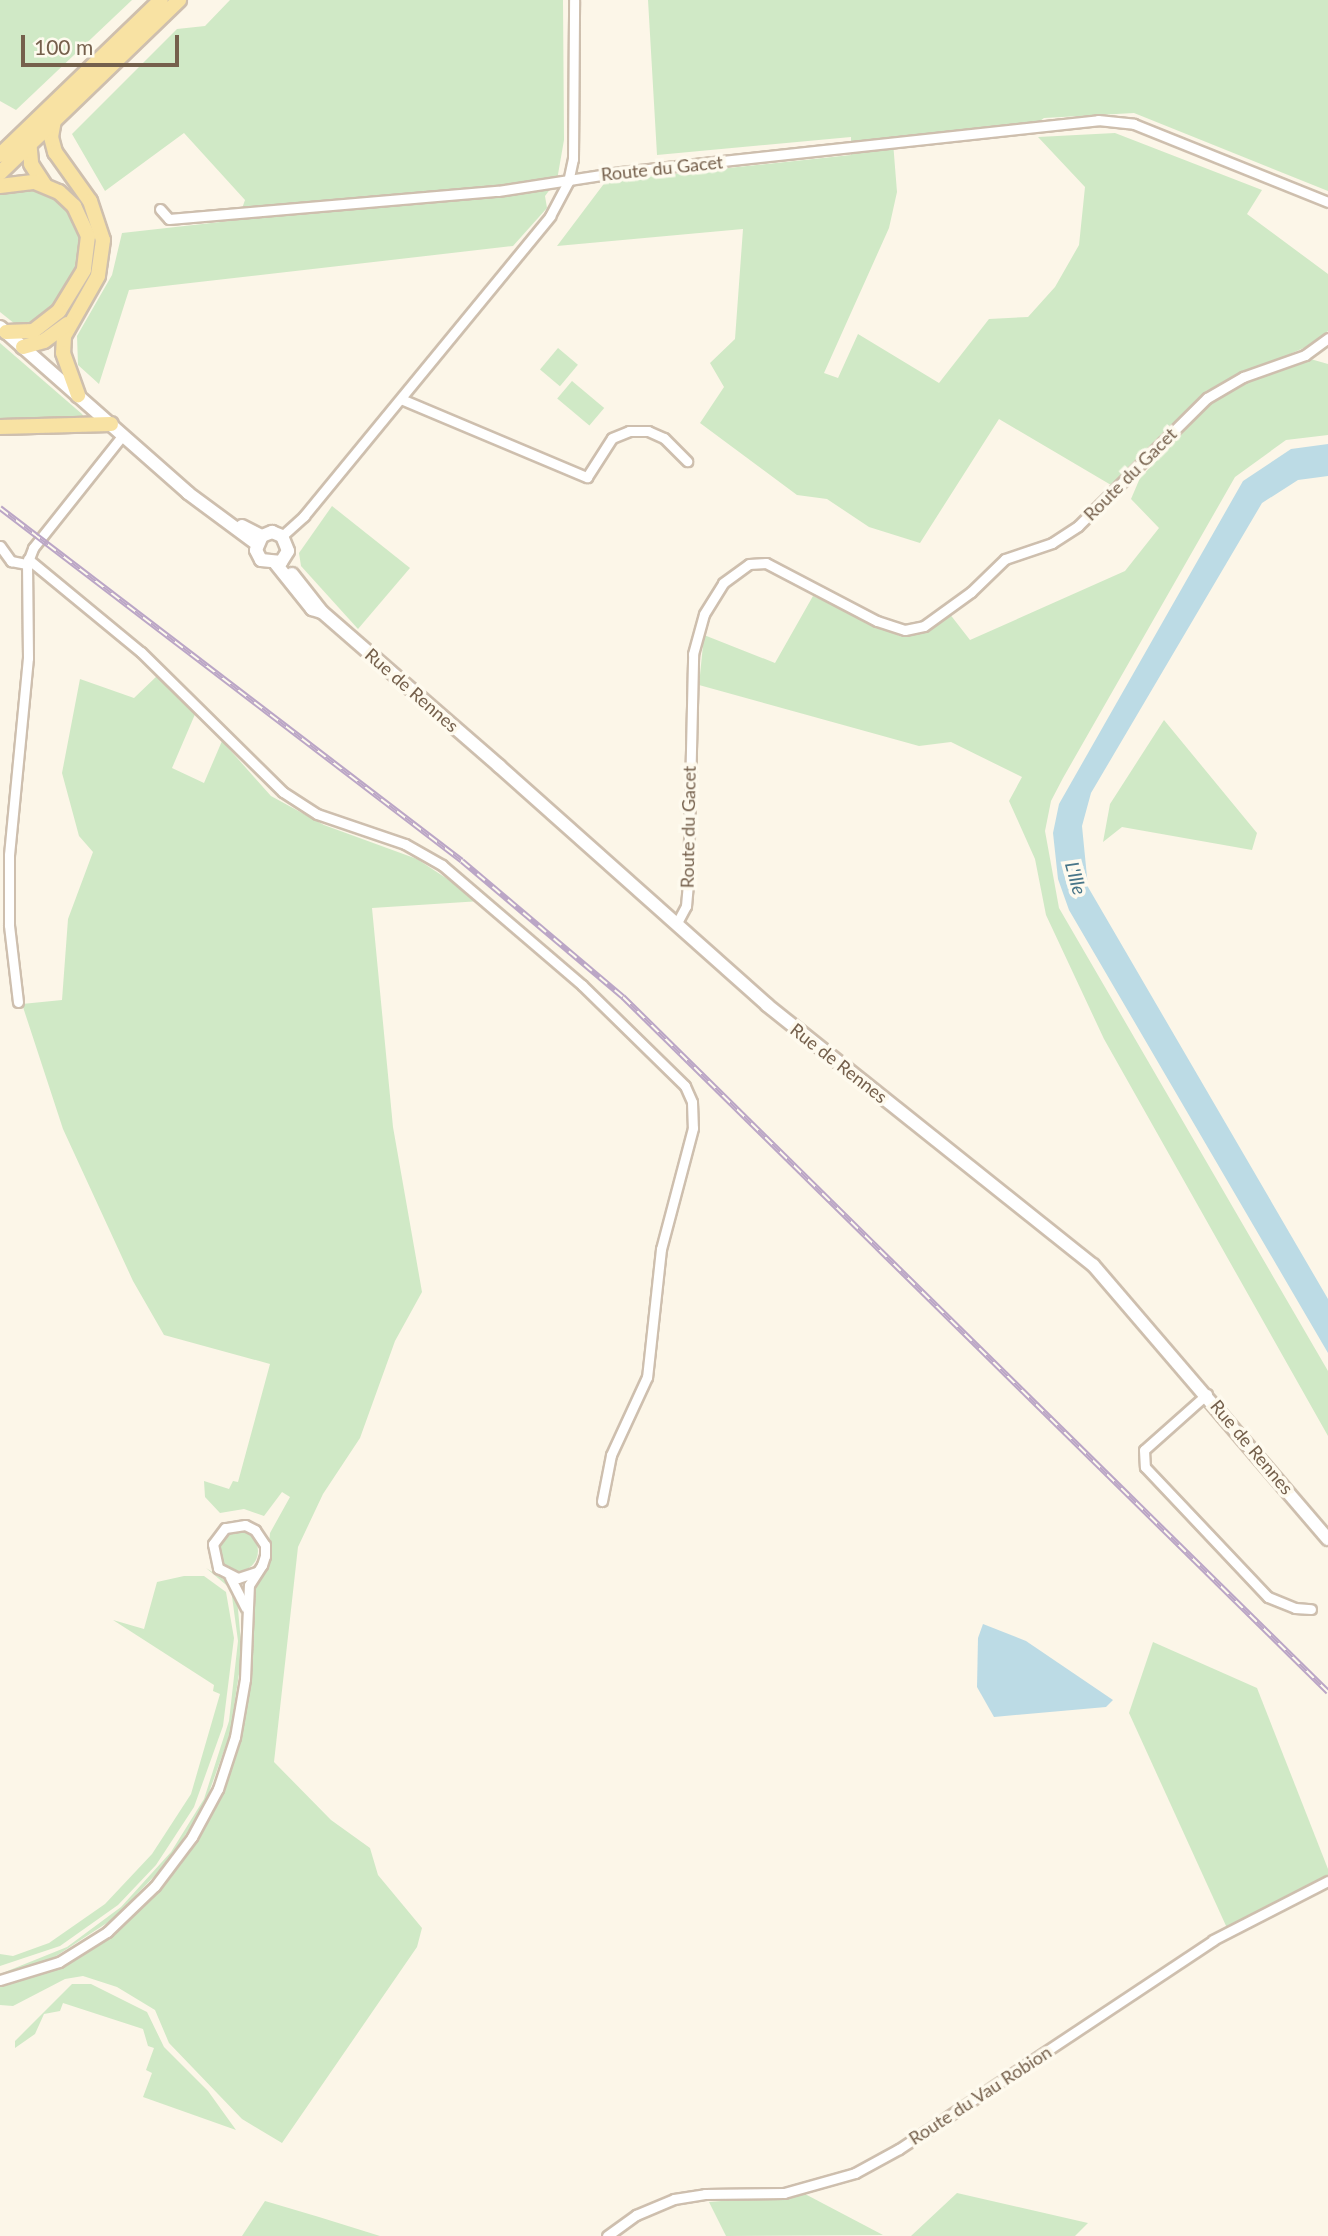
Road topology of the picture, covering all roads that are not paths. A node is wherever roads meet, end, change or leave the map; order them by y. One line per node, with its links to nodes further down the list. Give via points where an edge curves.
1 (161, 0): 4 (main road)
2 (179, 0): 4 (main road)
3 (574, 0): 8 (street, via 576,114)
4 (50, 116): 5 (main road); 6 (main road); 13 (main road, via 55,152 90,201 103,240 98,275)
5 (28, 146): 7 (main road); 9 (main road, via 31,164)
6 (0, 155)
7 (0, 173)
8 (568, 182): 11 (street, Route du Gacet, via 621,172 1098,120 1134,124); 12 (street, Route du Gacet, via 169,219); 18 (street, via 527,246)
9 (44, 184): 10 (main road, via 19,181); 14 (main road, via 67,198 79,214 88,236 87,258 73,292 49,321 33,331)
10 (0, 186)
11 (1328, 202)
12 (160, 209)
13 (68, 323): 16 (main road, via 44,341); 17 (main road, via 63,353)
14 (3, 329): 16 (main road, Rue de Rennes)
15 (1328, 338): 28 (street, Route du Gacet, via 1305,355 1243,377 1207,398 1084,521 1052,543 1005,559 971,593 924,626 905,630 877,621 766,563 749,564 723,583 704,614 693,654 688,882 686,906)
16 (23, 346): 17 (main road, Rue de Rennes)
17 (78, 395): 19 (main road, Rue de Rennes)
18 (401, 399): 22 (street, via 587,477 612,438 629,431 648,431 664,438); 23 (street)
19 (111, 424): 20 (main road); 21 (main road, Rue de Rennes)
20 (0, 427)
21 (123, 435): 24 (main road, Rue de Rennes, via 188,493); 26 (street)
22 (687, 461)
23 (285, 539): 24 (main road, via 272,532); 27 (main road)
24 (259, 540): 27 (main road, Rue de Rennes, via 261,559)
25 (0, 546): 26 (street, via 11,561)
26 (27, 561): 29 (street, via 28,658 9,855 9,925); 31 (street, via 141,652 272,784 317,814 405,844 442,865 582,985 685,1086 692,1102 693,1128 661,1249 647,1377 611,1455)
27 (280, 561): 28 (main road, Rue de Rennes, via 322,612)
28 (678, 921): 30 (main road, Rue de Rennes, via 812,1043 1093,1265)
29 (18, 1002)
30 (1207, 1394): 32 (main road, Rue de Rennes); 36 (street, via 1144,1450 1144,1467 1268,1597)
31 (602, 1501)
32 (1328, 1539)
33 (257, 1572): 34 (street); 34 (street, via 265,1545 255,1530 234,1525 217,1535 212,1553 218,1568); 35 (street)
34 (230, 1577): 35 (street)
35 (245, 1607): 38 (street, via 246,1671 234,1737 214,1797 192,1837 155,1886 107,1932 59,1962)
36 (1311, 1609)
37 (1328, 1881): 39 (street, Route du Vau Robion, via 1213,1940 910,2142 855,2173 784,2193 674,2199 636,2215)
38 (0, 1980)
39 (607, 2236)

